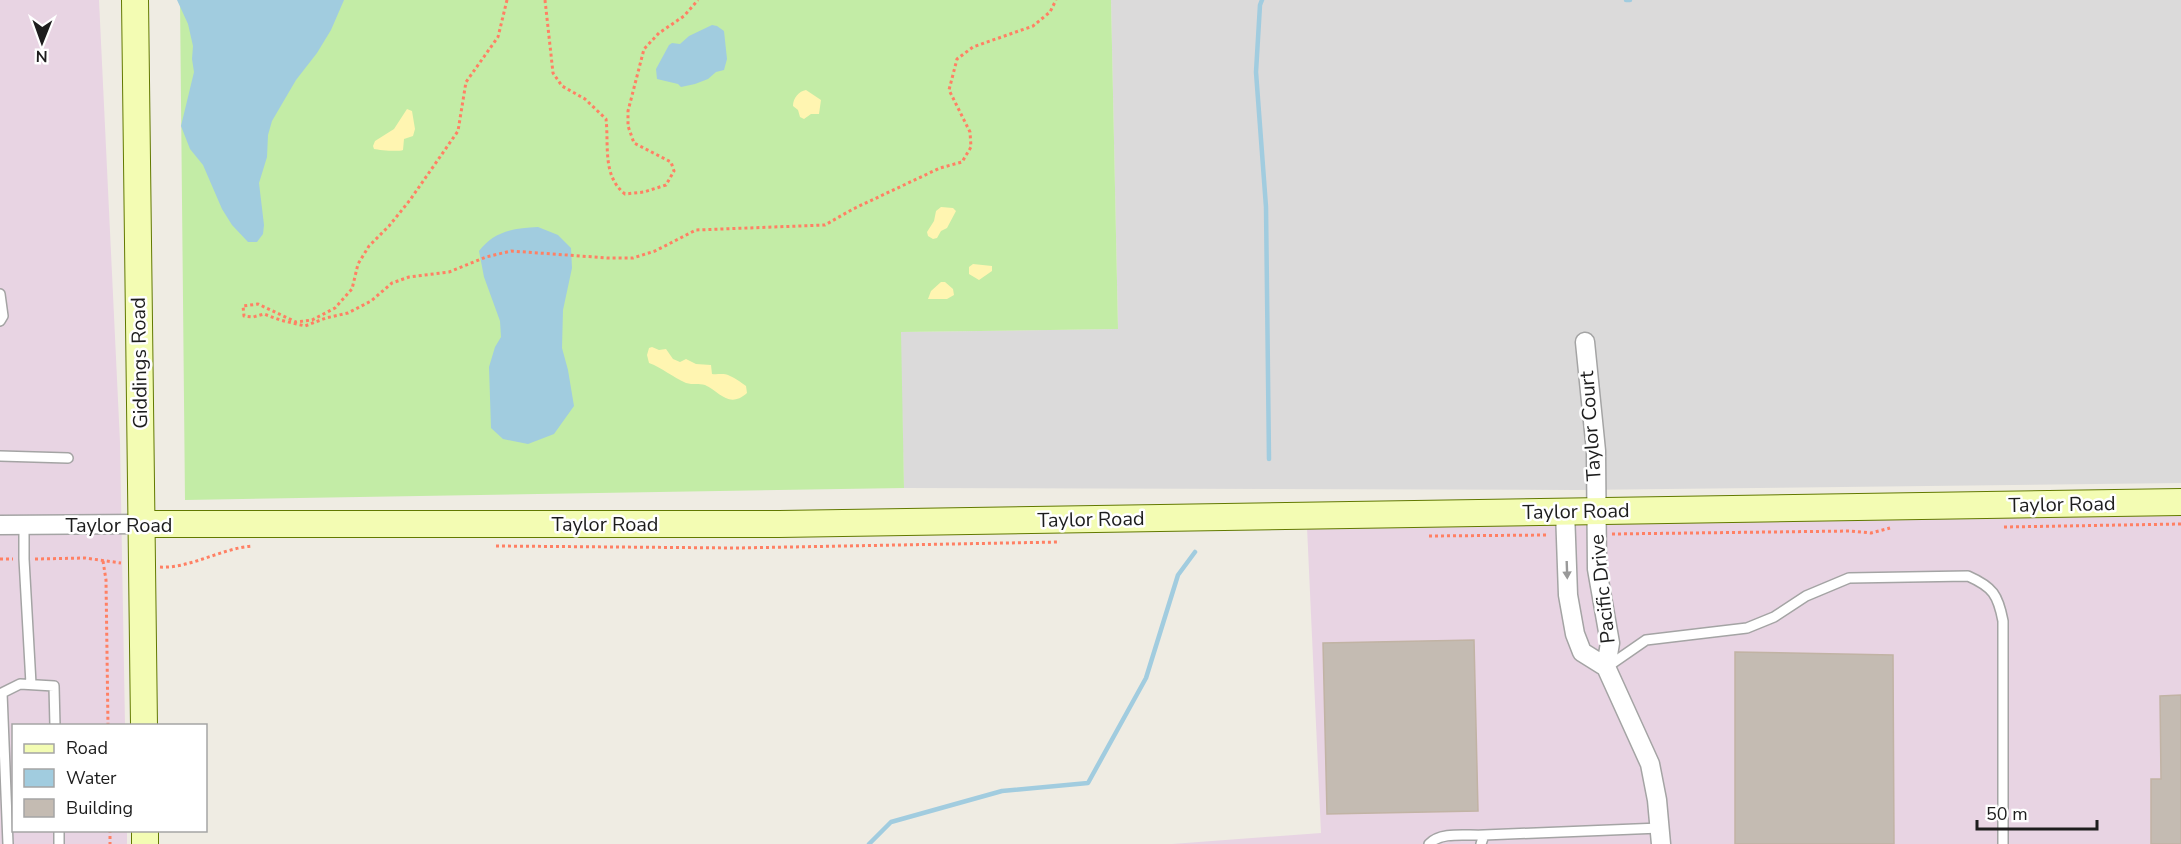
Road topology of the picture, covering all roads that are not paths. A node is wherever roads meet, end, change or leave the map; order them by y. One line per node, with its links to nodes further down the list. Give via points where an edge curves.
1 (135, 0): 10 (street, Giddings Road)
2 (0, 294): 3 (lane)
3 (0, 321)
4 (1585, 342): 9 (street, Taylor Court, via 1596,451)
5 (0, 456): 6 (lane)
6 (68, 458)
7 (2181, 502): 9 (street, Taylor Road)
8 (1565, 511): 9 (street, Taylor Road); 10 (street, Taylor Road, via 747,524); 13 (street, Pacific Drive, one-way to 13, via 1568,595 1575,634 1582,652)
9 (1595, 511): 13 (street, Pacific Drive, via 1597,568 1610,643)
10 (141, 524): 12 (street, Taylor Road); 17 (street, Giddings Road)
11 (0, 525): 12 (street, Taylor Road)
12 (24, 525): 14 (lane)
13 (1606, 667): 19 (street, Pacific Drive, via 1650,764); 23 (lane, via 1646,640 1747,628 1849,578 1968,576 1986,584 1999,601 2003,621)
14 (32, 684): 15 (lane, via 20,684); 16 (lane, via 54,686)
15 (1, 693): 18 (lane)
16 (55, 724)
17 (144, 724)
18 (2, 741): 21 (lane)
19 (1660, 836): 20 (lane)
20 (1483, 840): 22 (lane, via 1447,836 1434,838)
21 (8, 844)
22 (1429, 844)
23 (2003, 844)

